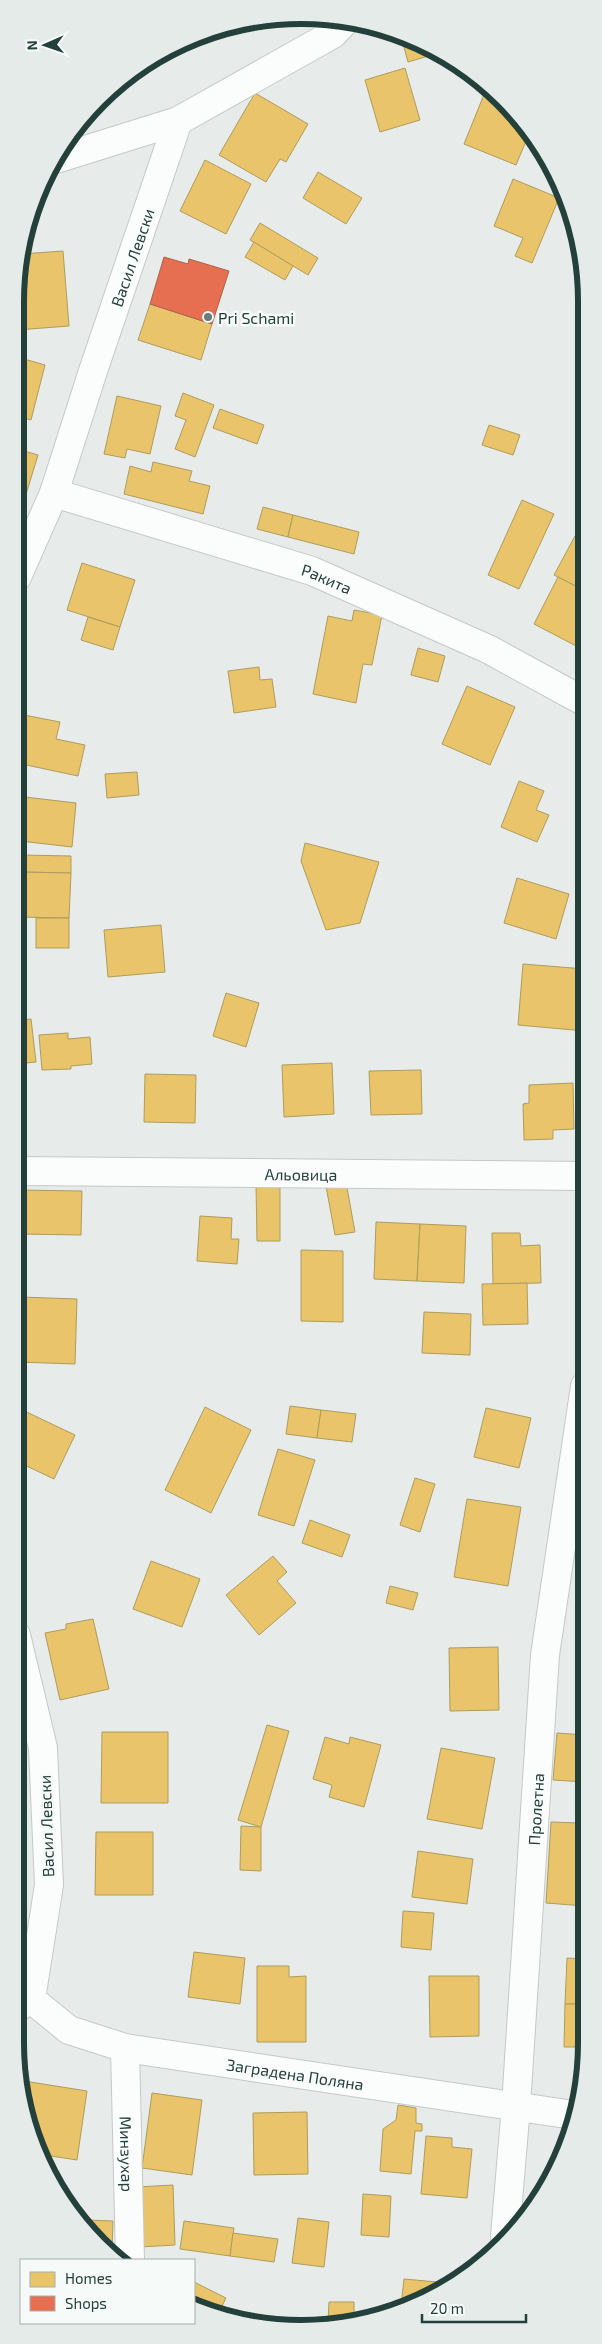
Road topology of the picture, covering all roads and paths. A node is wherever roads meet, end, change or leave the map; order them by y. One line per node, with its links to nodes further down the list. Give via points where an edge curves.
1 (339, 27): 2 (street)
2 (178, 121): 3 (street); 4 (street, Васил Левски)
3 (65, 156)
4 (54, 493): 5 (street, Васил Левски); 6 (street, Ракита, via 312,571 488,649)
5 (24, 561)
6 (578, 698)
7 (24, 1171): 8 (street, Альовица)
8 (578, 1176)
9 (578, 1435): 14 (street, Пролетна, via 545,1655)
10 (24, 1668): 11 (street, Васил Левски, via 43,1748 49,1885)
11 (24, 1999)
12 (24, 2005): 13 (street, Заградена Поляна, via 70,2030)
13 (125, 2048): 14 (street, Заградена Поляна); 17 (street, Минзухар)
14 (516, 2106): 15 (street, Заградена Поляна); 16 (street, Пролетна)
15 (569, 2115)
16 (506, 2230)
17 (130, 2259)

